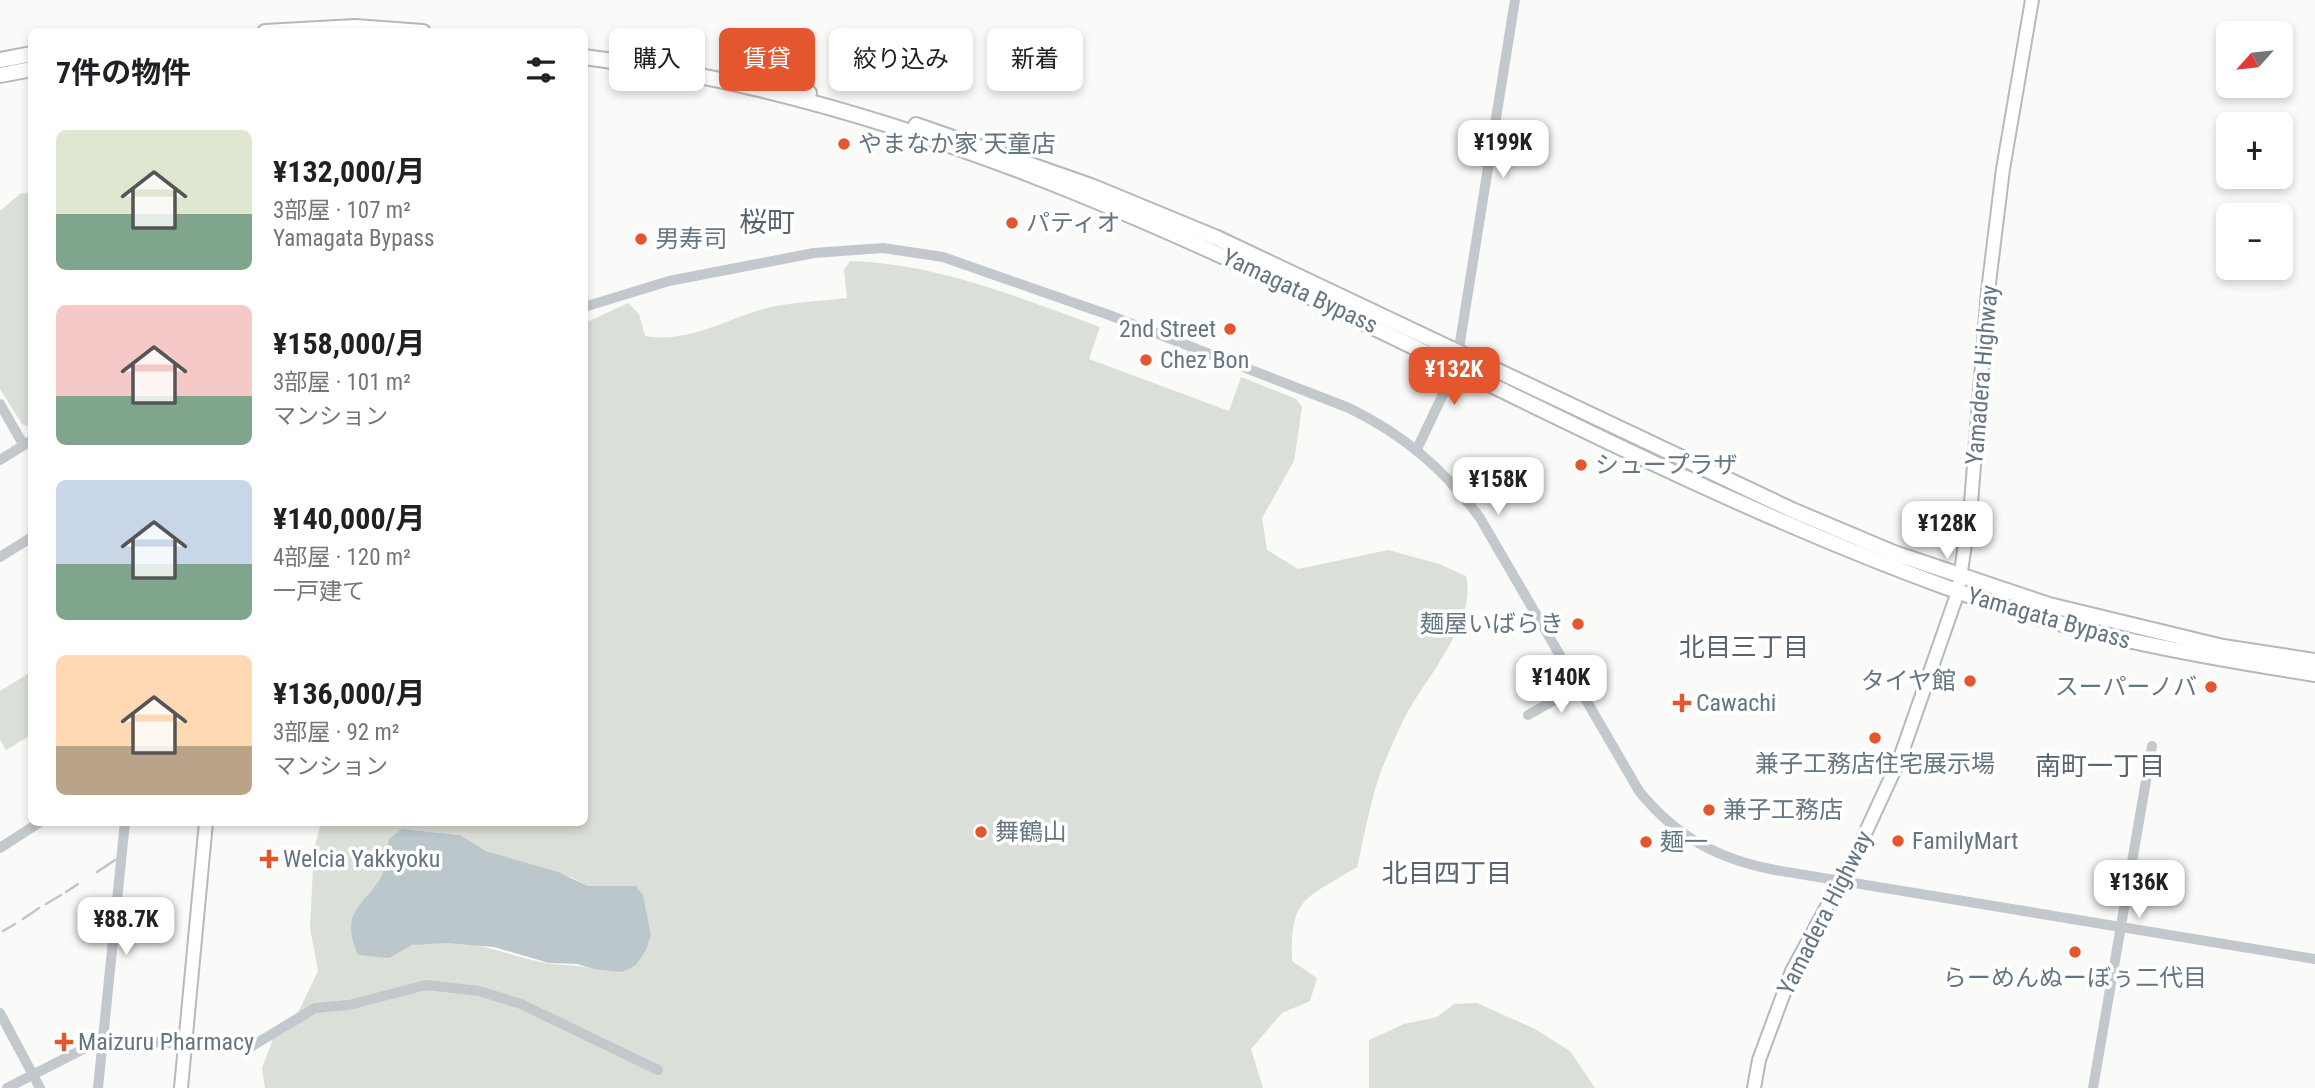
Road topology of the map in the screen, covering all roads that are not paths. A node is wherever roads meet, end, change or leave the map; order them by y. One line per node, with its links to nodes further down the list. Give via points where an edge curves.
1 (1515, 0): 12 (street)
2 (2032, 0): 19 (main road, Yamadera Highway, via 2000,196)
3 (337, 28): 4 (highway)
4 (369, 28)
5 (588, 48): 12 (highway, Yamagata Bypass, via 774,83 927,128 1091,186 1217,238)
6 (28, 55): 8 (highway)
7 (588, 58): 12 (highway, Yamagata Bypass, via 792,98 996,163 1222,254)
8 (0, 60)
9 (28, 70): 10 (highway)
10 (0, 75)
11 (588, 305): 15 (street, via 668,281 814,253 883,248 943,257 1316,394 1383,425)
12 (1457, 360): 15 (street); 19 (highway, Yamagata Bypass, via 1894,554); 20 (highway, Yamagata Bypass, via 1772,518)
13 (0, 404): 14 (street)
14 (27, 442): 16 (street)
15 (1417, 449): 23 (street, via 1453,483 1480,518)
16 (0, 460)
17 (28, 540): 18 (street)
18 (0, 557)
19 (1962, 576): 20 (main road, Yamadera Highway); 21 (highway, Yamagata Bypass, via 2049,606 2169,635)
20 (1958, 592): 22 (highway, Yamagata Bypass, via 2086,632); 30 (main road, Yamadera Highway, via 1900,758)
21 (2315, 661)
22 (2315, 674)
23 (1578, 687): 24 (street); 30 (street, via 1632,781 1673,828 1729,859)
24 (1528, 715)
25 (2151, 746): 31 (street)
26 (34, 826): 29 (street)
27 (125, 826): 34 (street)
28 (206, 826): 35 (main road)
29 (0, 848)
30 (1840, 880): 31 (street); 42 (main road, Yamadera Highway, via 1788,981 1759,1060)
31 (2122, 925): 32 (street); 43 (street)
32 (2315, 958)
33 (0, 1013): 37 (street)
34 (103, 1039): 35 (street); 37 (street); 40 (street)
35 (185, 1045): 36 (street, via 248,1048 288,1021 323,1005 349,1005 426,985 451,986 522,1004); 41 (main road)
36 (658, 1070)
37 (33, 1075): 38 (street); 39 (street)
38 (7, 1088)
39 (40, 1088)
40 (99, 1088)
41 (181, 1088)
42 (1754, 1088)
43 (2093, 1088)

